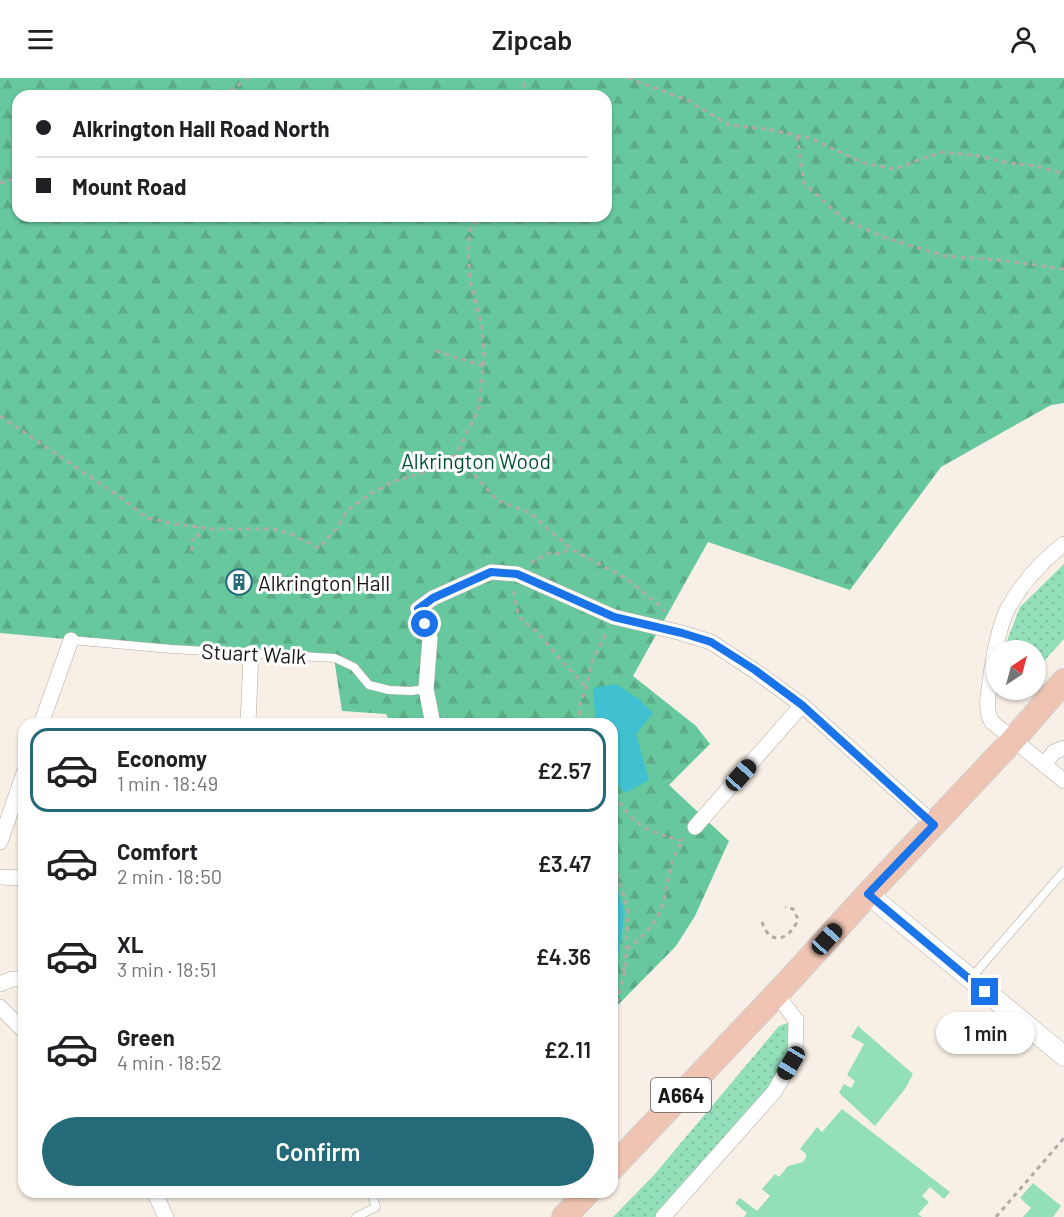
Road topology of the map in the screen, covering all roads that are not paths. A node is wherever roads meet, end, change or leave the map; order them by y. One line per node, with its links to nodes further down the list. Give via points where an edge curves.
1 (1064, 544): 10 (street, via 1018,592 1000,629 988,716)
2 (70, 640): 3 (lane, Stuart Walk); 7 (street)
3 (251, 653): 5 (lane, Stuart Walk, via 334,658 354,667 369,685 389,690); 8 (street)
4 (1062, 683): 10 (main road)
5 (426, 689): 6 (street, via 430,638 418,609 433,598 491,572 517,574 614,617 711,642); 9 (street)
6 (802, 705): 15 (street); 16 (street)
7 (43, 718)
8 (248, 718)
9 (432, 718)
10 (1013, 740): 12 (street); 15 (main road)
11 (1064, 748): 12 (street, via 1054,752)
12 (1044, 765): 13 (street)
13 (1064, 781)
14 (18, 790): 17 (street)
15 (934, 825): 21 (main road, A664)
16 (695, 826)
17 (0, 842)
18 (1064, 871): 23 (lane)
19 (0, 877): 20 (street)
20 (18, 878)
21 (868, 894): 23 (street); 25 (main road, A664)
22 (18, 979): 24 (street)
23 (970, 979): 28 (street)
24 (0, 984)
25 (777, 995): 29 (main road, A664); 36 (street, via 796,1020 795,1056 774,1092)
26 (0, 1007): 27 (street)
27 (18, 1025)
28 (1064, 1056)
29 (618, 1161)
30 (157, 1198): 33 (street)
31 (373, 1198): 34 (lane, via 376,1207)
32 (582, 1198): 35 (main road)
33 (166, 1217)
34 (356, 1217)
35 (564, 1217)
36 (663, 1217)

